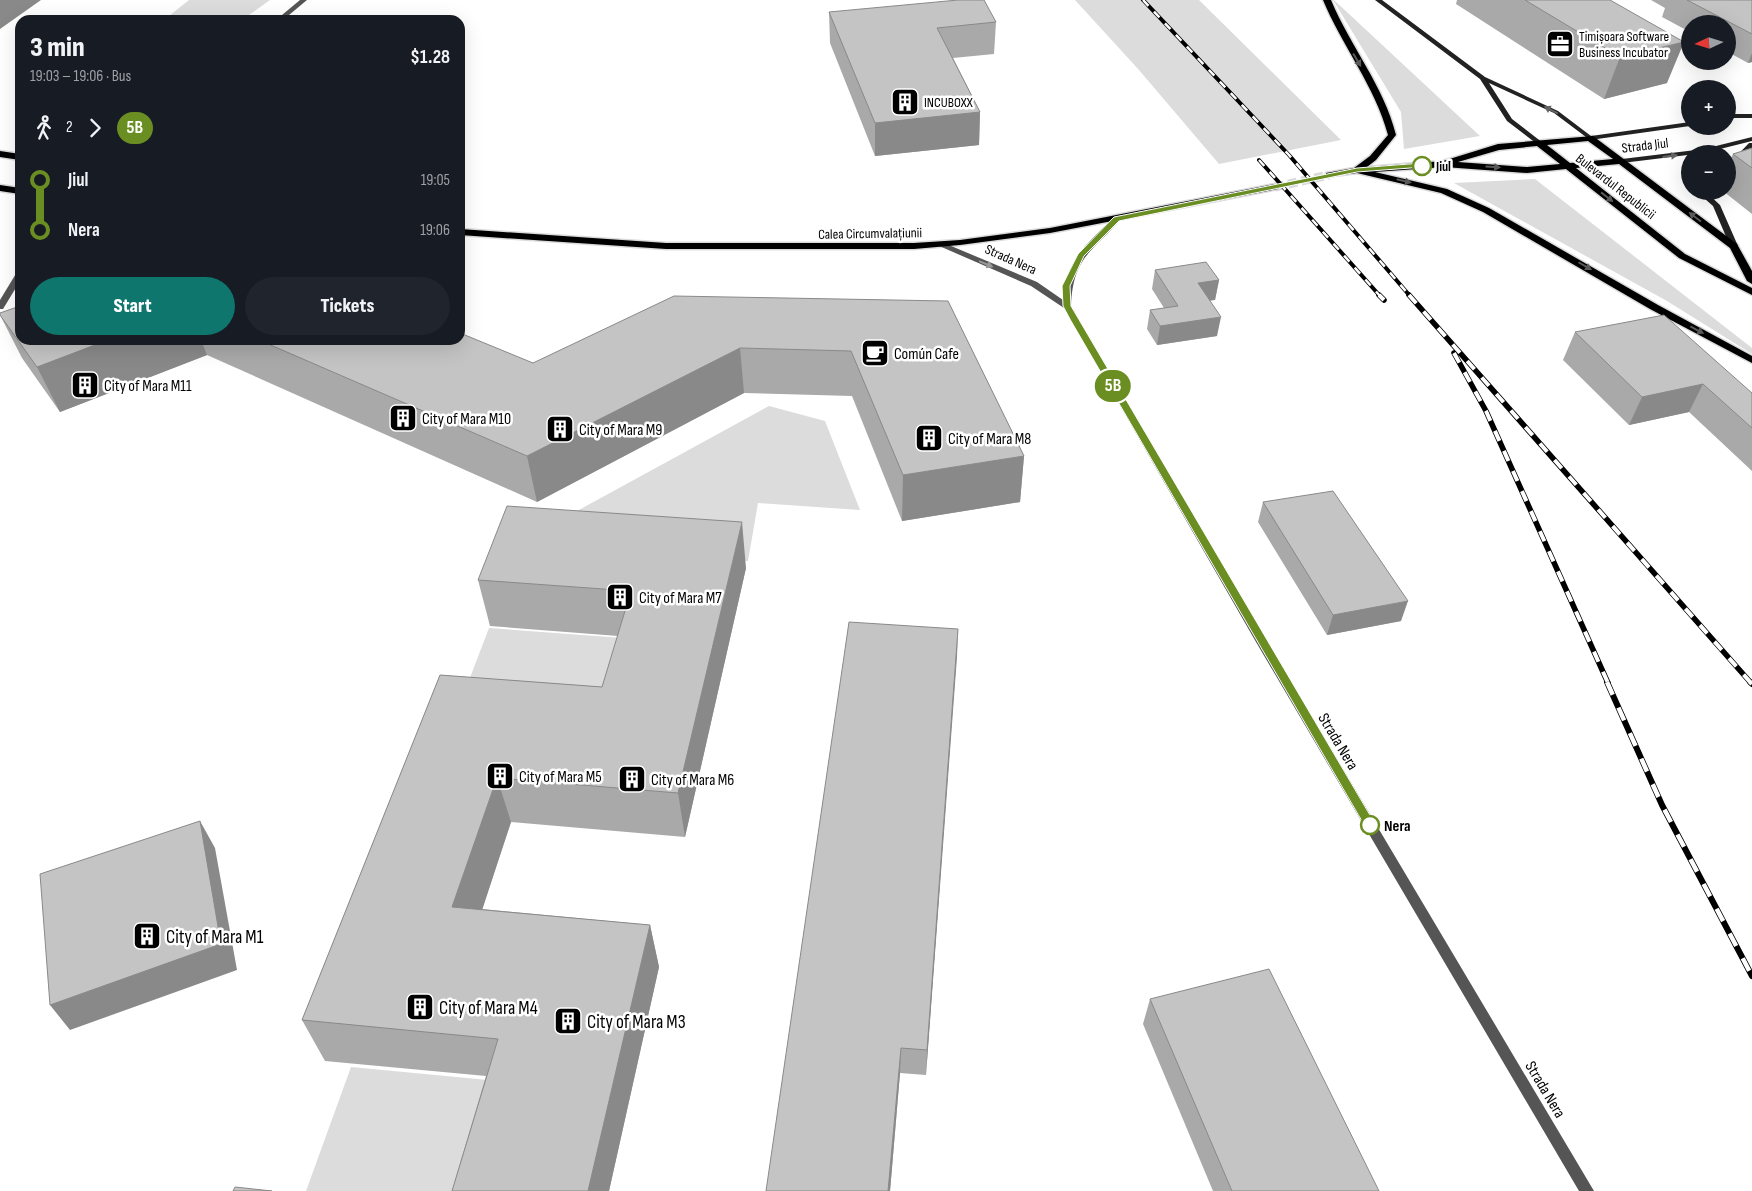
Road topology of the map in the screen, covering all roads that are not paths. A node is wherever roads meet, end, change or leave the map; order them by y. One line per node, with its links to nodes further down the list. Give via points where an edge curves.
1 (304, 0): 4 (street)
2 (1328, 0): 19 (main road, one-way to 19, via 1386,112 1392,135 1373,158)
3 (1378, 0): 5 (main road, Bulevardul Republicii)
4 (285, 15)
5 (1483, 78): 9 (main road, Bulevardul Republicii, one-way to 5, via 1556,112); 11 (main road, Bulevardul Republicii, via 1509,120)
6 (1736, 116): 7 (main road)
7 (1752, 116)
8 (1681, 125): 9 (main road, Strada Jiul)
9 (1590, 138): 11 (main road); 16 (main road, Bulevardul Republicii)
10 (1752, 139): 16 (main road, Strada Jiul, one-way to 10, via 1704,152)
11 (1539, 143): 17 (main road, via 1498,147); 18 (main road, Bulevardul Republicii)
12 (1752, 145): 15 (main road)
13 (0, 154): 14 (main road)
14 (15, 156)
15 (1736, 160)
16 (1622, 162): 18 (main road, Strada Jiul); 28 (main road, Bulevardul Republicii, one-way to 16)
17 (1444, 164): 18 (main road, one-way to 18, via 1527,170); 19 (main road)
18 (1569, 167): 31 (main road, Bulevardul Republicii, one-way to 31, via 1682,256)
19 (1357, 170): 20 (main road); 34 (main road, one-way to 34, via 1444,191 1486,210)
20 (1329, 175)
21 (1275, 186): 25 (main road, Calea Circumvalațiunii)
22 (0, 188): 23 (main road)
23 (15, 190)
24 (1710, 200): 28 (main road, via 1716,205)
25 (1117, 219): 27 (main road, Calea Circumvalațiunii); 32 (street, via 1081,255 1066,286)
26 (465, 232): 27 (main road, Calea Circumvalațiunii, via 666,246)
27 (941, 245): 32 (street, Strada Nera, one-way to 32, via 1034,284)
28 (1734, 246): 29 (main road, Bulevardul Republicii)
29 (1752, 281)
30 (15, 282): 33 (street)
31 (1752, 292)
32 (1067, 306): 35 (street, Strada Nera)
33 (0, 307)
34 (1752, 360)
35 (1587, 1191)

